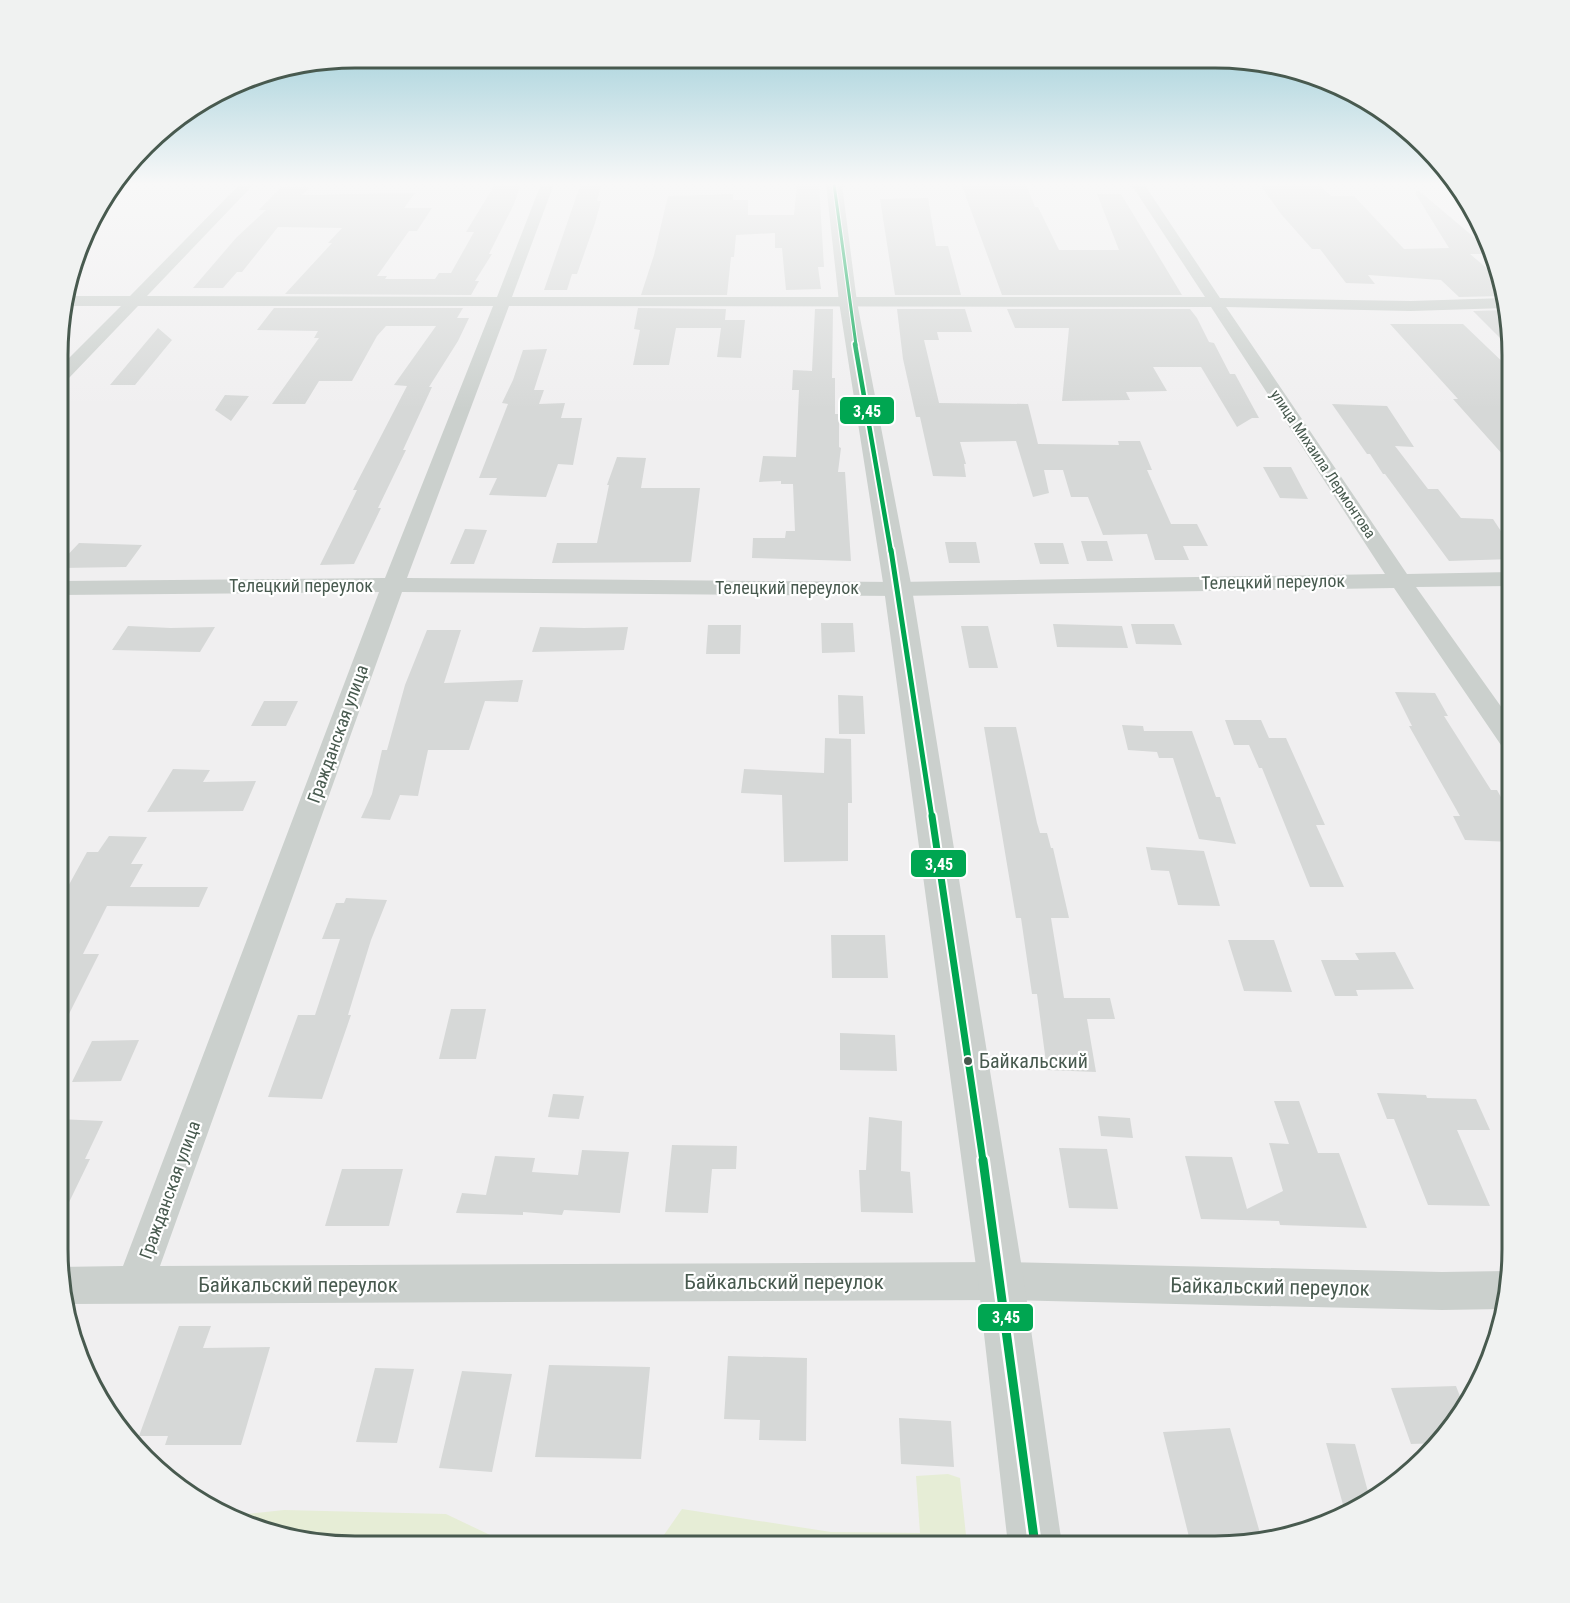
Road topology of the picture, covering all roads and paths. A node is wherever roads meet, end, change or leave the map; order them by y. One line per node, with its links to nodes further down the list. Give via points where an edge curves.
1 (175, 259): 7 (street)
2 (520, 259): 5 (street, Гражданская улица)
3 (843, 259): 8 (street)
4 (1186, 259): 9 (street, улица Михаила Лермонтова)
5 (504, 300): 7 (street); 8 (street); 14 (street, Гражданская улица)
6 (73, 301): 7 (street)
7 (134, 301): 11 (street)
8 (848, 302): 9 (street); 16 (street)
9 (1215, 302): 10 (street, via 1412,306); 13 (street, улица Михаила Лермонтова)
10 (1498, 303)
11 (68, 369)
12 (1502, 579): 13 (street, Телецкий переулок)
13 (1400, 580): 16 (street, Телецкий переулок); 17 (street, улица Михаила Лермонтова)
14 (393, 585): 15 (street, Телецкий переулок); 16 (street, Телецкий переулок); 20 (street, Гражданская улица)
15 (68, 588)
16 (898, 589): 18 (street)
17 (1502, 727)
18 (1002, 1281): 20 (street, Байкальский переулок); 21 (street, Байкальский переулок); 22 (street)
19 (70, 1285): 20 (street, Байкальский переулок)
20 (134, 1286)
21 (1499, 1290)
22 (1034, 1536)

